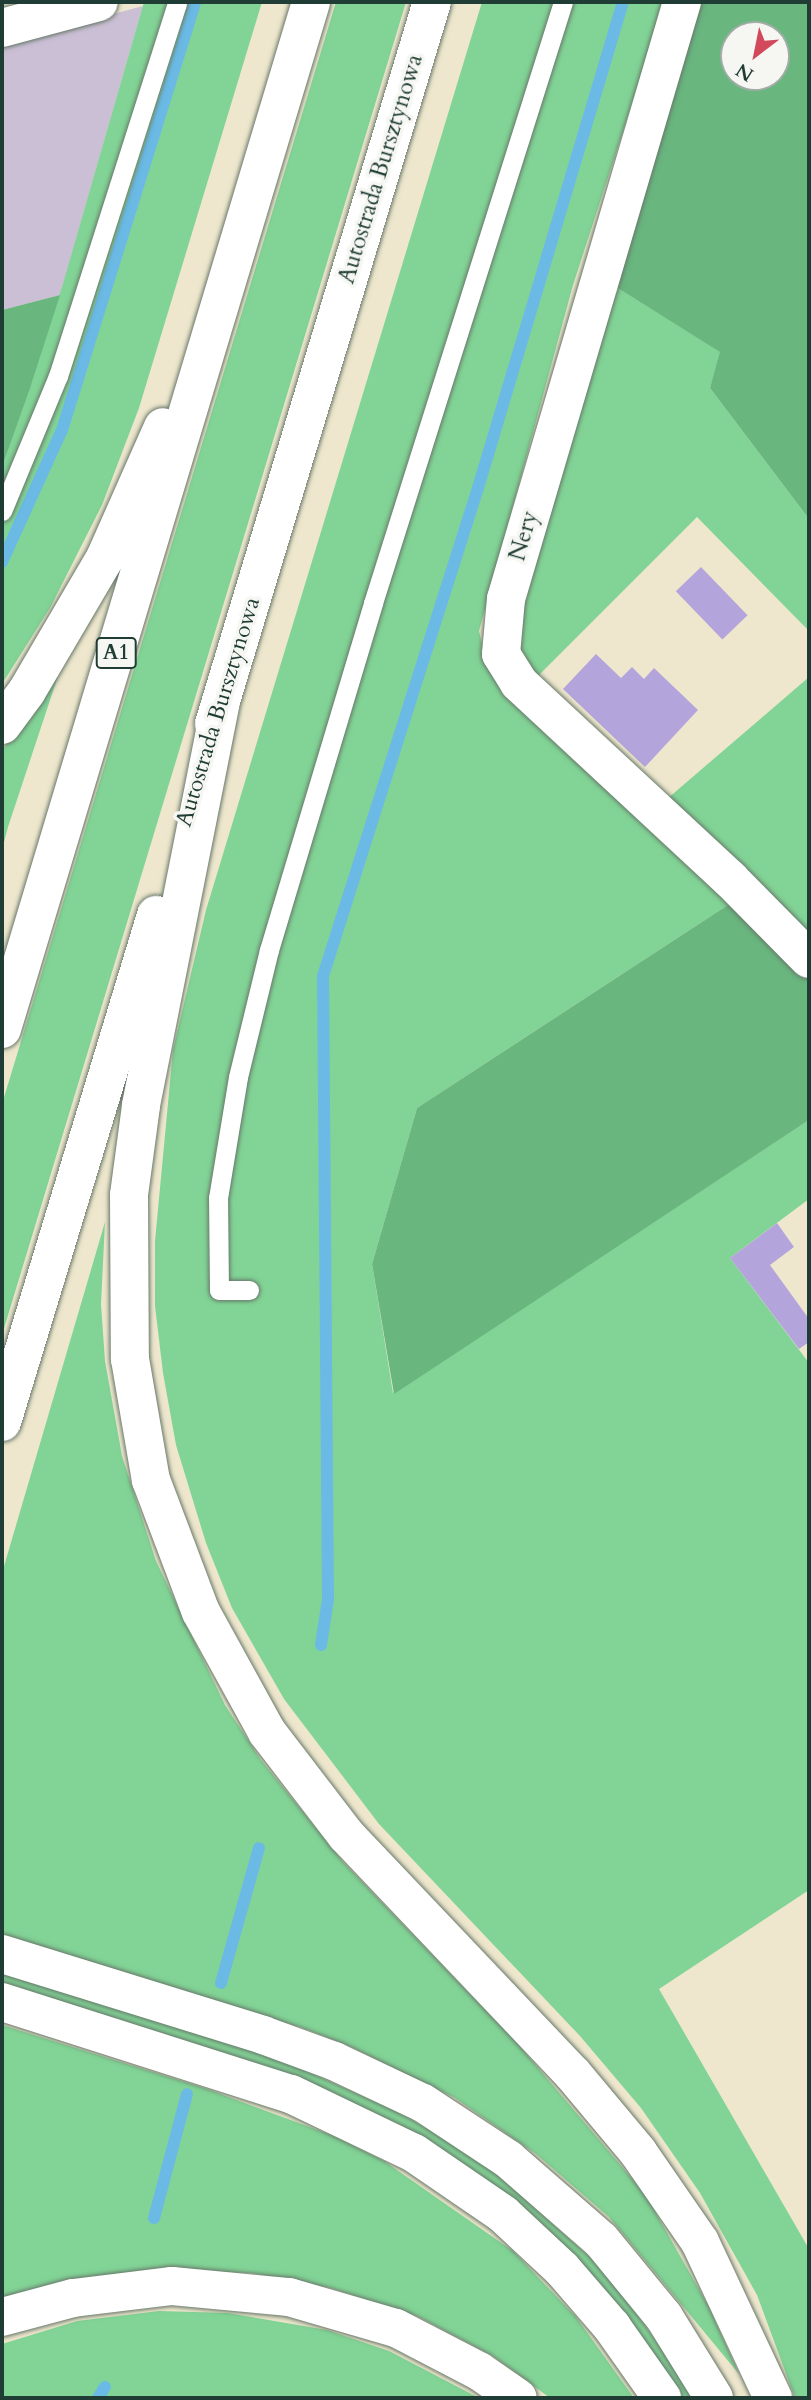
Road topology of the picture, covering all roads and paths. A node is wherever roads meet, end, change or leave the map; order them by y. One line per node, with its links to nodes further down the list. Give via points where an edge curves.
1 (99, 2): 7 (main road)
2 (177, 2): 9 (lane, via 58,376)
3 (311, 2): 8 (main road, A1)
4 (432, 2): 10 (main road, Autostrada Bursztynowa)
5 (563, 2): 14 (lane, via 373,603 269,950 237,1077 218,1198 219,1290)
6 (682, 2): 12 (main road, Nery, via 506,599 501,654 519,683)
7 (2, 28)
8 (229, 278): 11 (main road, via 105,558); 13 (main road, A1)
9 (2, 511)
10 (221, 701): 15 (main road, Autostrada Bursztynowa); 22 (main road, via 141,1106 129,1195 130,1359 151,1480 201,1612 267,1732 346,1835 572,2073 638,2152 700,2242)
11 (2, 725)
12 (809, 959)
13 (2, 1029)
14 (249, 1290)
15 (2, 1422)
16 (2, 1954): 21 (main road, via 263,2035 423,2103 508,2159 601,2240 664,2317)
17 (2, 2002): 20 (main road, via 291,2094 414,2153 503,2214 562,2269 612,2326)
18 (2, 2317): 19 (main road, via 73,2298 173,2286 289,2297 396,2328 479,2371)
19 (518, 2398)
20 (662, 2398)
21 (714, 2398)
22 (773, 2398)

